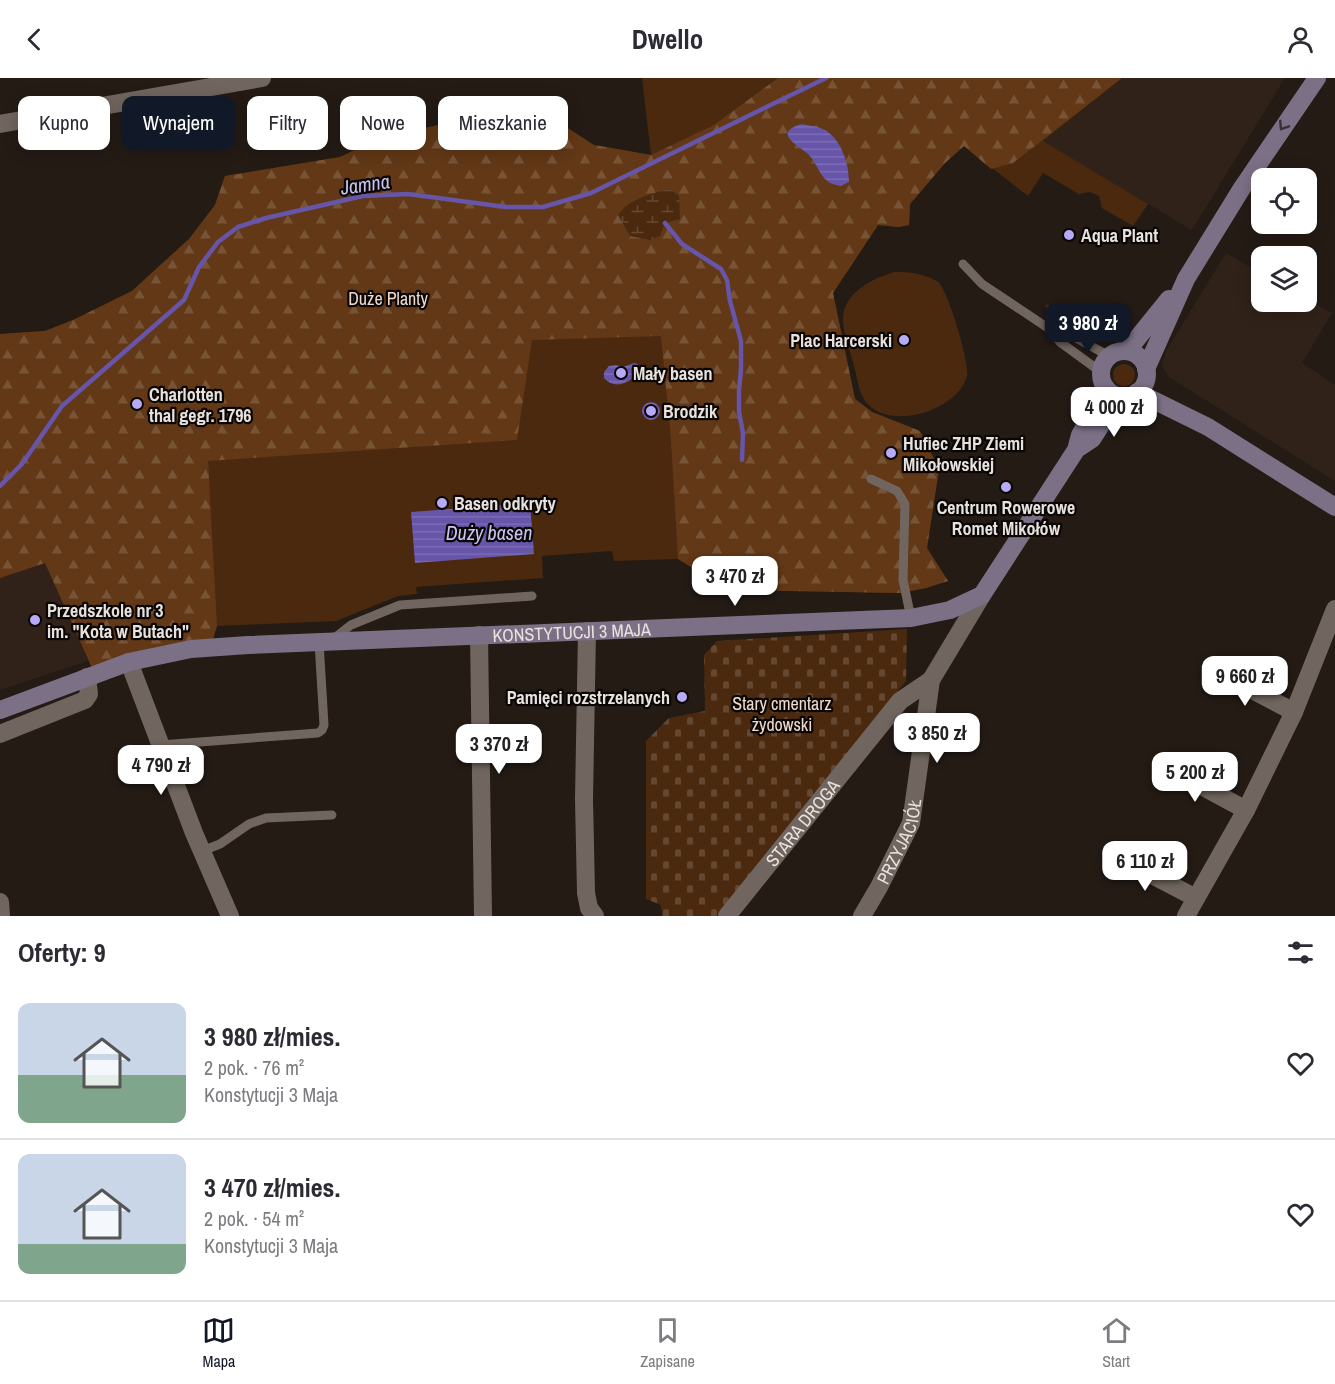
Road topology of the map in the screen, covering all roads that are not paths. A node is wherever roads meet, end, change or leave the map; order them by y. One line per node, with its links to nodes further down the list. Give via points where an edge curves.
1 (262, 78): 3 (street)
2 (1317, 78): 5 (street, one-way to 5, via 1218,224)
3 (0, 124)
4 (963, 264): 6 (lane, via 982,284)
5 (1186, 279): 7 (street); 7 (street)
6 (1051, 330): 7 (lane, via 1066,333); 7 (lane, via 1060,342)
7 (1124, 375): 9 (street); 10 (street, via 1080,435 1076,450)
8 (871, 479): 13 (lane, via 897,491 905,504 903,580)
9 (1335, 507)
10 (982, 595): 13 (street, KONSTYTUCJI 3 MAJA, via 950,610); 20 (street, PRZYJACIÓŁ)
11 (532, 596): 16 (lane, via 400,605)
12 (1335, 609): 22 (street)
13 (910, 618): 14 (street, KONSTYTUCJI 3 MAJA)
14 (587, 631): 15 (street, KONSTYTUCJI 3 MAJA); 35 (street, via 586,893)
15 (479, 635): 16 (street, KONSTYTUCJI 3 MAJA); 34 (street)
16 (324, 641): 17 (street, KONSTYTUCJI 3 MAJA, via 191,649); 24 (lane, via 324,725 318,734)
17 (129, 662): 19 (street, KONSTYTUCJI 3 MAJA); 24 (street)
18 (1214, 670): 22 (street)
19 (87, 677): 21 (street, KONSTYTUCJI 3 MAJA); 23 (street, via 90,694 85,700)
20 (931, 680): 36 (street, STARA DROGA, via 900,701); 37 (street, PRZYJACIÓŁ, via 911,823)
21 (0, 710)
22 (1294, 712): 26 (street)
23 (0, 734)
24 (160, 746): 28 (street)
25 (1161, 764): 26 (street)
26 (1246, 810): 30 (street)
27 (332, 815): 28 (lane, via 266,818)
28 (202, 852): 33 (street)
29 (1112, 854): 30 (street)
30 (1196, 898): 38 (street)
31 (0, 903): 32 (street)
32 (1, 916)
33 (230, 916)
34 (483, 916)
35 (595, 916)
36 (727, 916)
37 (862, 916)
38 (1186, 916)

